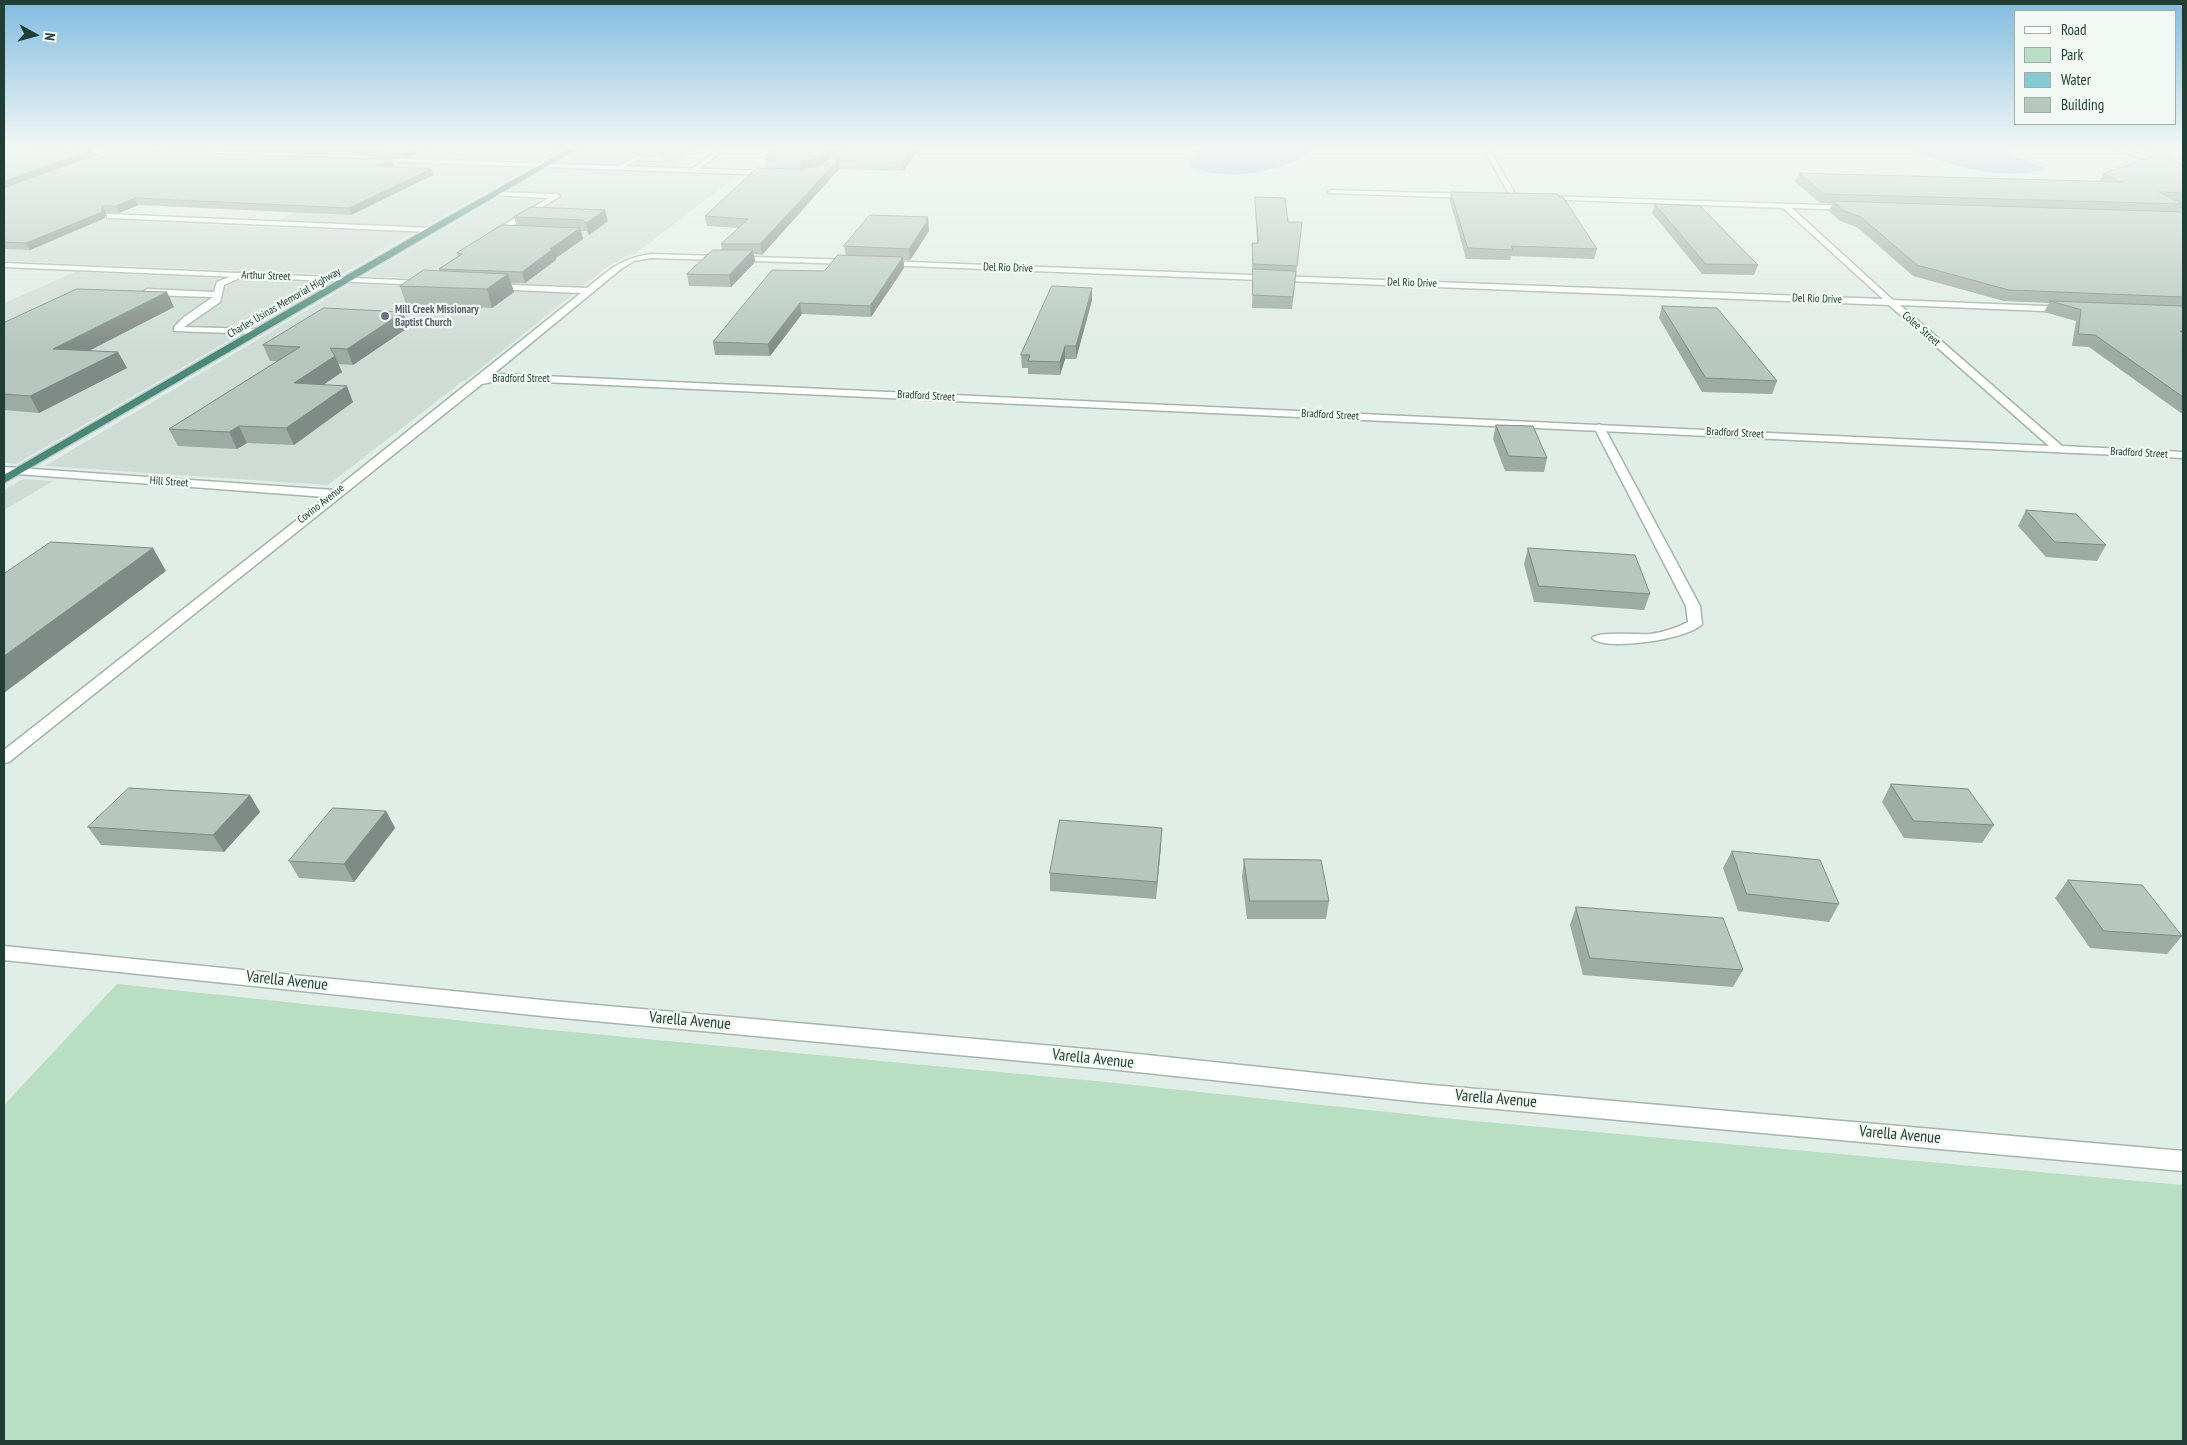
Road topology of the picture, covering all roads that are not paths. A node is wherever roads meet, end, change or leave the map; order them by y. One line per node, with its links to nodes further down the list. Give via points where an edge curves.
1 (458, 214): 5 (highway, Charles Usinas Memorial Highway)
2 (527, 214): 6 (street, via 498,232)
3 (1795, 214): 17 (street, Colee Street)
4 (110, 216): 5 (street)
5 (431, 230): 11 (highway, Charles Usinas Memorial Highway)
6 (517, 233)
7 (858, 262): 14 (street, Covino Avenue, via 642,257 618,267)
8 (878, 263): 17 (street, Del Rio Drive)
9 (4, 265): 10 (street, Arthur Street)
10 (242, 275): 11 (street, Arthur Street); 16 (street, via 220,284)
11 (346, 280): 12 (street, Arthur Street); 19 (highway, Charles Usinas Memorial Highway)
12 (434, 284)
13 (482, 286): 14 (street)
14 (589, 291): 20 (street, Covino Avenue)
15 (140, 292): 16 (street)
16 (218, 295): 19 (street, via 217,300 176,329)
17 (1891, 302): 18 (street, Del Rio Drive); 22 (street, Colee Street)
18 (2076, 309)
19 (257, 332): 25 (highway, Charles Usinas Memorial Highway)
20 (478, 382): 21 (street, Bradford Street, via 501,377); 27 (street, Covino Avenue)
21 (1599, 427): 22 (street, Bradford Street); 28 (street, via 1693,606 1695,624 1679,633 1658,638)
22 (2058, 449): 23 (street, Bradford Street)
23 (2183, 455)
24 (4, 470): 25 (street, Hill Street)
25 (20, 471): 26 (highway, Charles Usinas Memorial Highway); 27 (street, Hill Street)
26 (4, 480)
27 (335, 494): 29 (street, Covino Avenue)
28 (1599, 638)
29 (4, 758)
30 (4, 953): 31 (street, Varella Avenue, via 1420,1093)
31 (2183, 1161)

